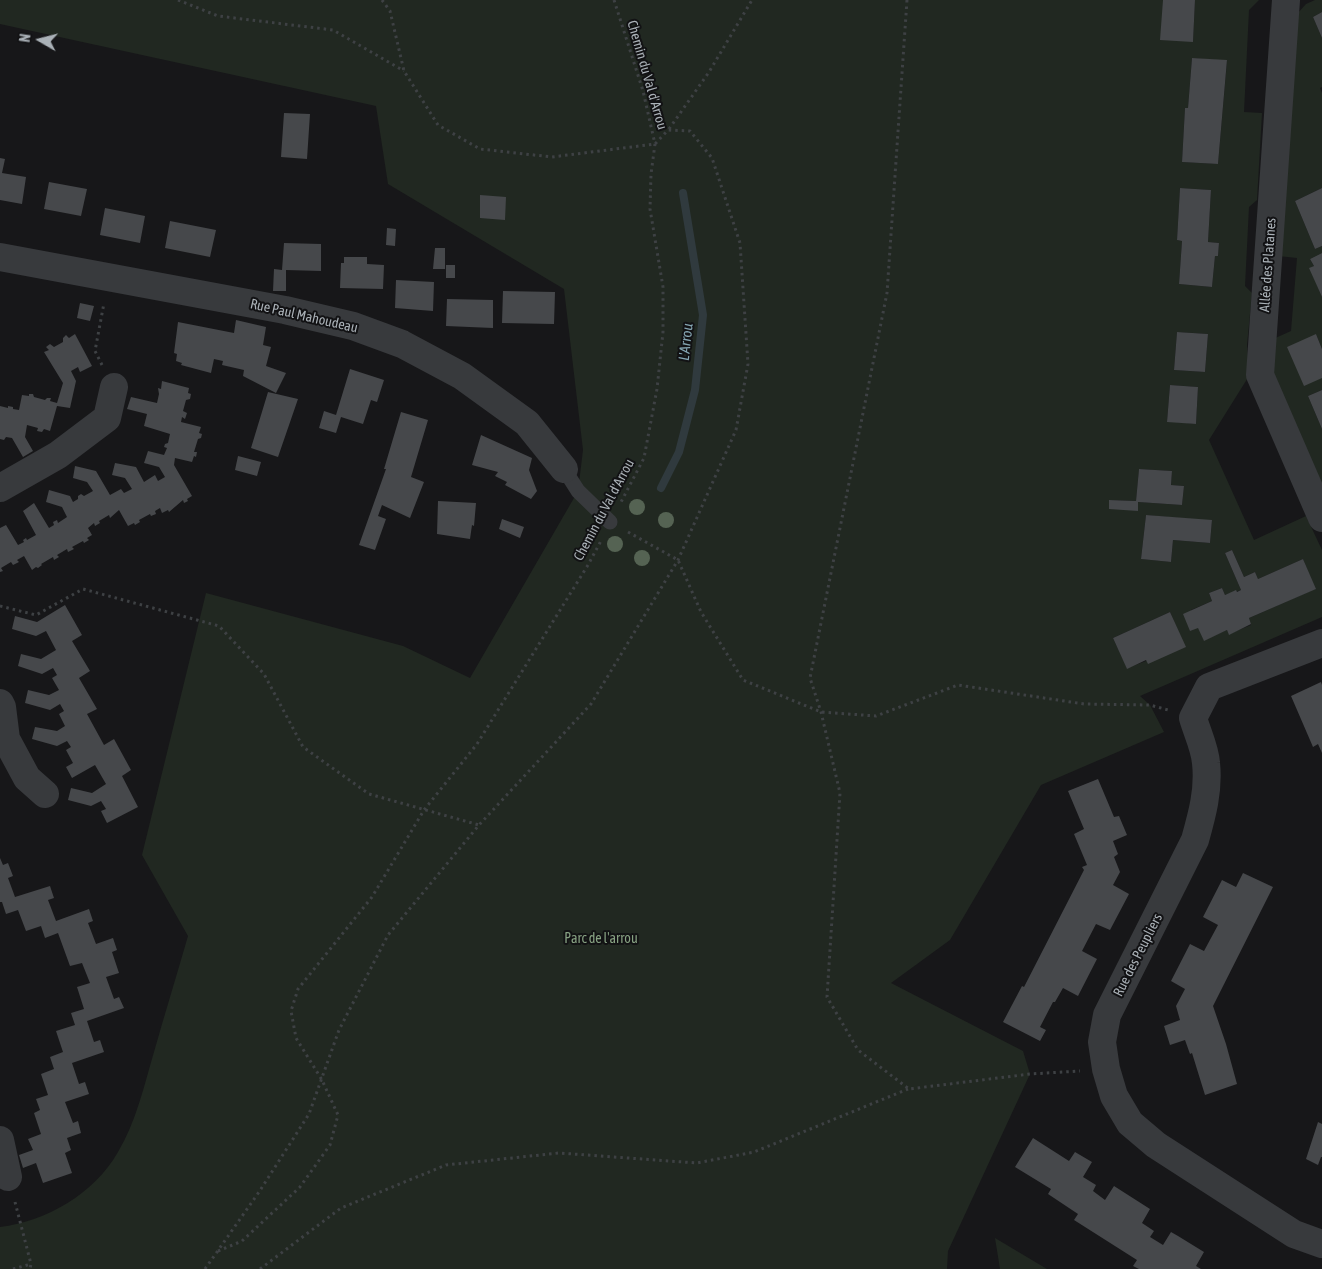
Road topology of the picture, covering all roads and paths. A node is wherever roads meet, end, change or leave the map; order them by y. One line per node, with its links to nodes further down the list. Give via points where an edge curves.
1 (178, 0): 7 (path, via 218,16 333,30)
2 (382, 0): 7 (path, via 390,11)
3 (614, 0): 9 (path, Chemin du Val d'Arrou, via 643,91)
4 (752, 0): 8 (path, via 709,72)
5 (907, 0): 21 (path, via 887,293 810,678)
6 (1286, 0): 15 (street, Allée des Platanes, via 1260,375)
7 (404, 71): 9 (path, via 438,124 480,150 552,157)
8 (668, 130): 9 (path); 17 (path, via 690,131 712,158 740,243 748,364 736,430)
9 (655, 144): 16 (path, Chemin du Val d'Arrou, via 650,174 650,209 663,288 663,332 657,389 644,458)
10 (0, 259): 13 (street, Rue Paul Mahoudeau, via 285,310 353,326 402,344 462,376 527,423)
11 (104, 302): 12 (path, via 95,351)
12 (114, 387): 14 (street, via 107,418 58,455)
13 (564, 469): 16 (lane, via 578,491)
14 (0, 488)
15 (1322, 518)
16 (610, 522): 17 (path); 24 (path, Chemin du Val d'Arrou, via 588,565 477,744)
17 (678, 560): 21 (path, via 701,612 744,680); 25 (path, via 591,704)
18 (0, 606): 24 (path, via 36,615 83,589 219,626 264,674 303,747 369,794)
19 (1322, 643): 22 (street, via 1209,687)
20 (0, 703): 23 (street, via 6,739 27,778)
21 (821, 712): 22 (path, via 876,716 958,685 1084,704 1150,705); 28 (path, via 840,792 827,997 858,1050)
22 (1193, 718): 26 (street, Rue des Peupliers, via 1206,762 1203,813 1195,840 1107,1016 1102,1042)
23 (45, 794)
24 (424, 810): 25 (path); 27 (path, Chemin du Val d'Arrou, via 372,897 298,989 291,1011 296,1038)
25 (479, 825): 27 (path, via 388,935 339,1030)
26 (1106, 1069): 28 (path, via 1030,1074); 31 (street, Rue des Peupliers, via 1114,1096 1130,1123 1156,1145 1294,1234)
27 (322, 1080): 32 (path, via 309,1114); 32 (path, Chemin du Val d'Arrou, via 338,1115 330,1145 300,1187 242,1242)
28 (909, 1089): 37 (path, via 754,1152 697,1163 559,1153 446,1165 341,1208)
29 (0, 1140): 30 (street)
30 (8, 1177): 33 (path)
31 (1322, 1244)
32 (218, 1251): 36 (path)
33 (31, 1264): 34 (path); 35 (path)
34 (14, 1269)
35 (30, 1269)
36 (205, 1269)
37 (260, 1269)

